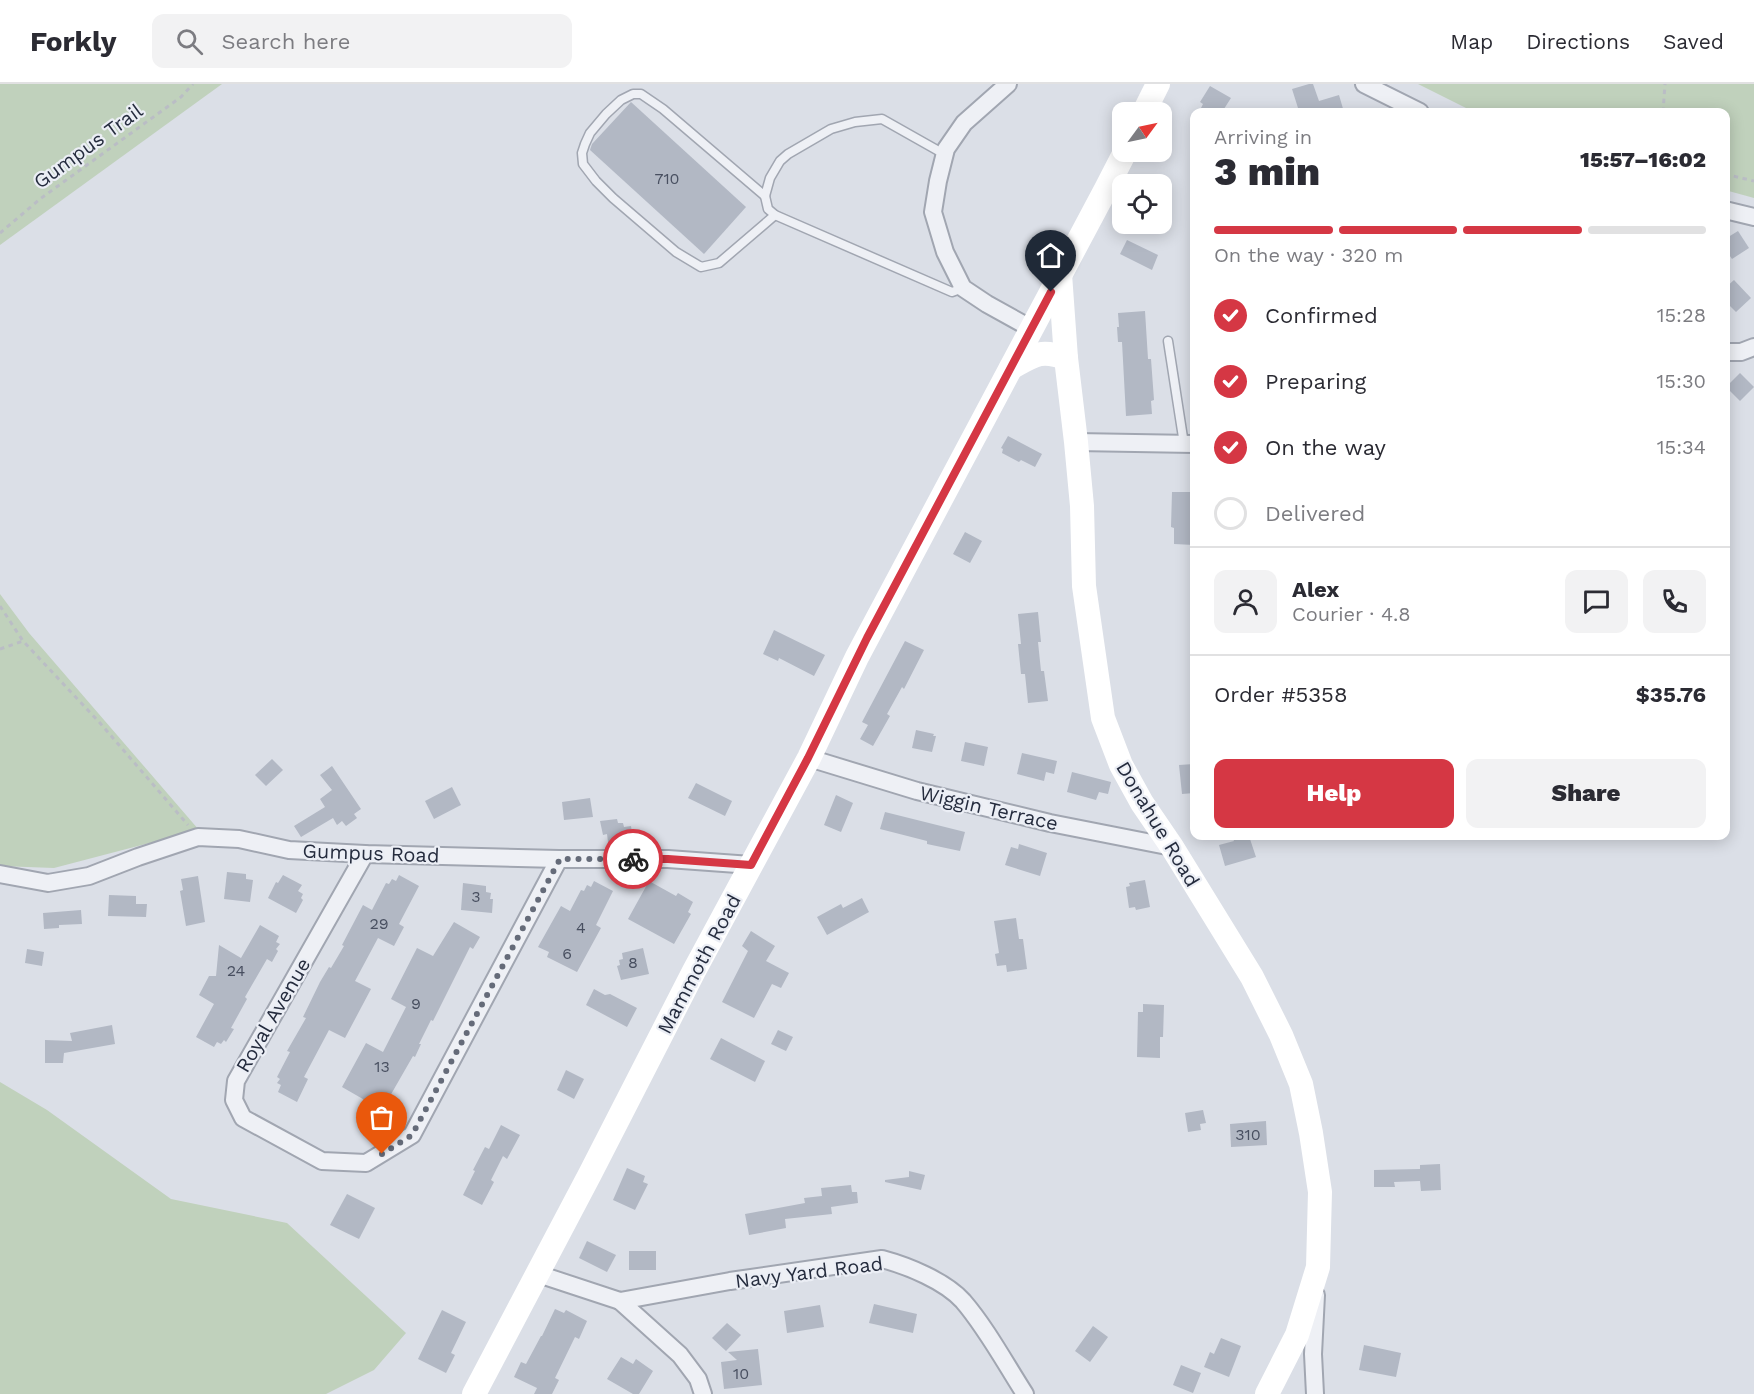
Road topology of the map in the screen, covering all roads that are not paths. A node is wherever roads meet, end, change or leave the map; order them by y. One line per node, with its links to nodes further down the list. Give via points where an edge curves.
1 (1008, 84): 6 (street, via 964,123)
2 (1158, 84): 4 (main road)
3 (1364, 84): 5 (street)
4 (1149, 102)
5 (1412, 108)
6 (944, 154): 8 (lane, via 882,119 855,122 831,129 788,154 773,172); 13 (street, via 933,212 945,252)
7 (1120, 162): 12 (main road, Mammoth Road)
8 (765, 196): 10 (lane, via 768,209); 10 (lane, via 641,94 621,100 590,133 582,153 584,164 596,181 676,252 701,267 719,263)
9 (1730, 211): 11 (street)
10 (775, 215): 13 (lane, via 952,292)
11 (1754, 217)
12 (1060, 274): 14 (main road, Mammoth Road); 18 (main road, Donahue Road)
13 (963, 288): 14 (street)
14 (1032, 329): 19 (main road, Mammoth Road)
15 (1168, 341): 21 (lane)
16 (1754, 347): 17 (street)
17 (1730, 352)
18 (1066, 358): 19 (main road, via 1046,352); 20 (main road, Donahue Road)
19 (1011, 368): 22 (main road, Mammoth Road, via 857,657)
20 (1076, 442): 21 (street); 23 (main road, Donahue Road, via 1084,586 1102,718 1121,765)
21 (1189, 444)
22 (808, 758): 23 (street, Wiggin Terrace, via 917,791 1050,824); 26 (main road, Mammoth Road)
23 (1172, 847): 28 (main road, Donahue Road, via 1252,977 1301,1084 1320,1192)
24 (365, 854): 25 (street, Gumpus Road); 25 (street, Royal Avenue, via 236,1081 234,1100 243,1118 322,1161 366,1163 412,1135); 27 (street, Gumpus Road, via 289,850 239,839 198,837 89,876 48,883)
25 (560, 859): 26 (street, Gumpus Road, via 668,859)
26 (751, 865): 29 (main road, Mammoth Road)
27 (0, 874)
28 (1318, 1267): 34 (main road, Donahue Road, via 1297,1335); 35 (street)
29 (538, 1274): 30 (street, Navy Yard Road); 31 (main road, Mammoth Road)
30 (620, 1300): 32 (street, via 680,1355 698,1379); 33 (street, Navy Yard Road, via 882,1259 938,1282 962,1300)
31 (474, 1394)
32 (703, 1394)
33 (1025, 1394)
34 (1267, 1394)
35 (1314, 1394)

